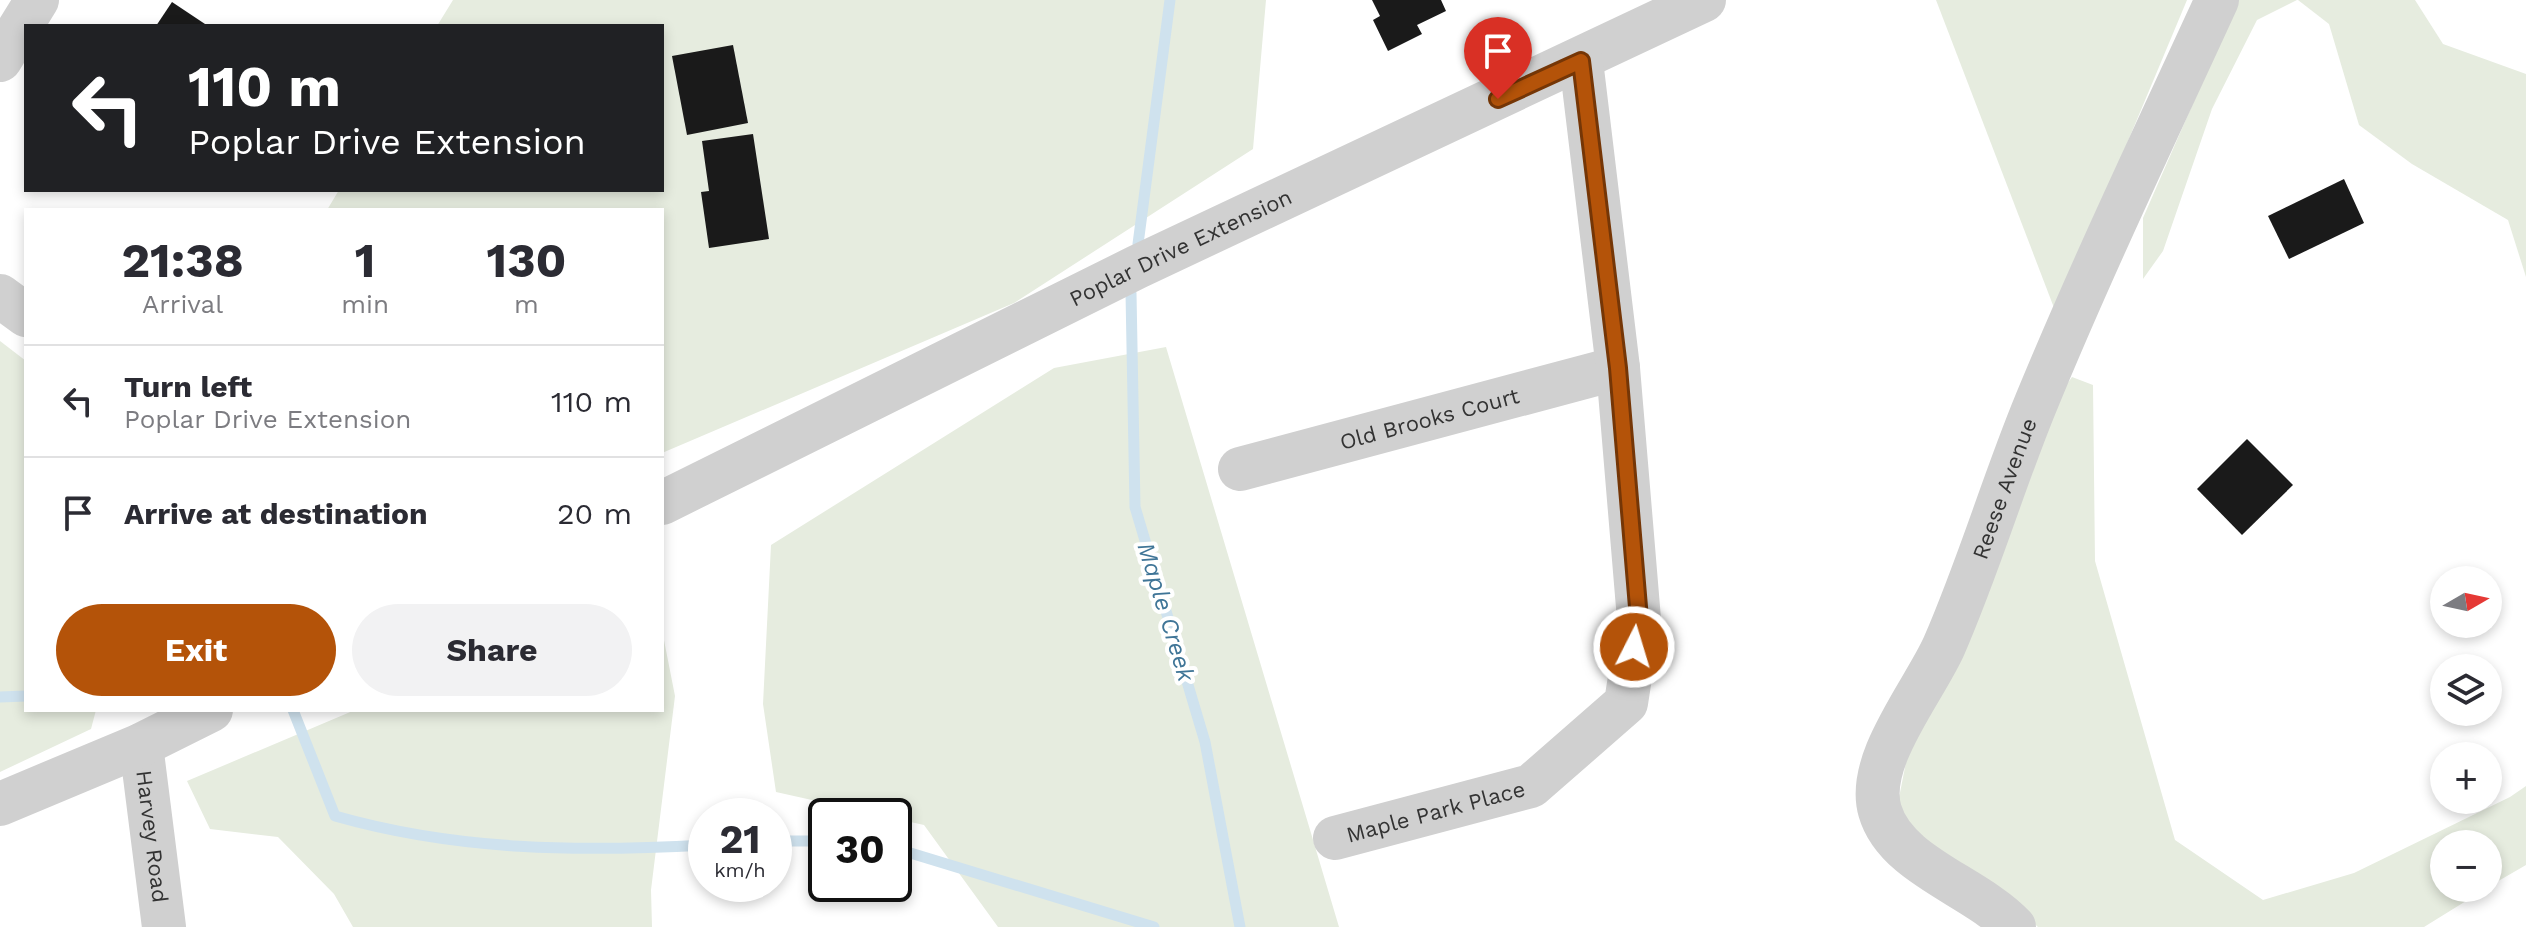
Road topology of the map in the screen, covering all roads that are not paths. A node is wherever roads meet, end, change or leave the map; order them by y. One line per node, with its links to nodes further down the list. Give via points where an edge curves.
1 (37, 0): 4 (street)
2 (1704, 0): 5 (street, Poplar Drive Extension)
3 (2217, 0): 16 (street, Reese Avenue, via 2038,399 1943,649 1882,762 1879,809 1888,831 1903,849 1981,898)
4 (0, 60)
5 (1581, 61): 8 (street, Maple Park Place); 10 (street, Poplar Drive Extension, via 1137,267)
6 (0, 296): 7 (street)
7 (24, 314)
8 (1618, 368): 9 (street, Old Brooks Court); 14 (street, Maple Park Place, via 1639,619 1626,703 1531,786)
9 (1240, 469)
10 (664, 502)
11 (207, 712): 12 (street)
12 (141, 745): 13 (street); 15 (street, Harvey Road)
13 (0, 804)
14 (1335, 838)
15 (164, 927)
16 (2014, 927)

